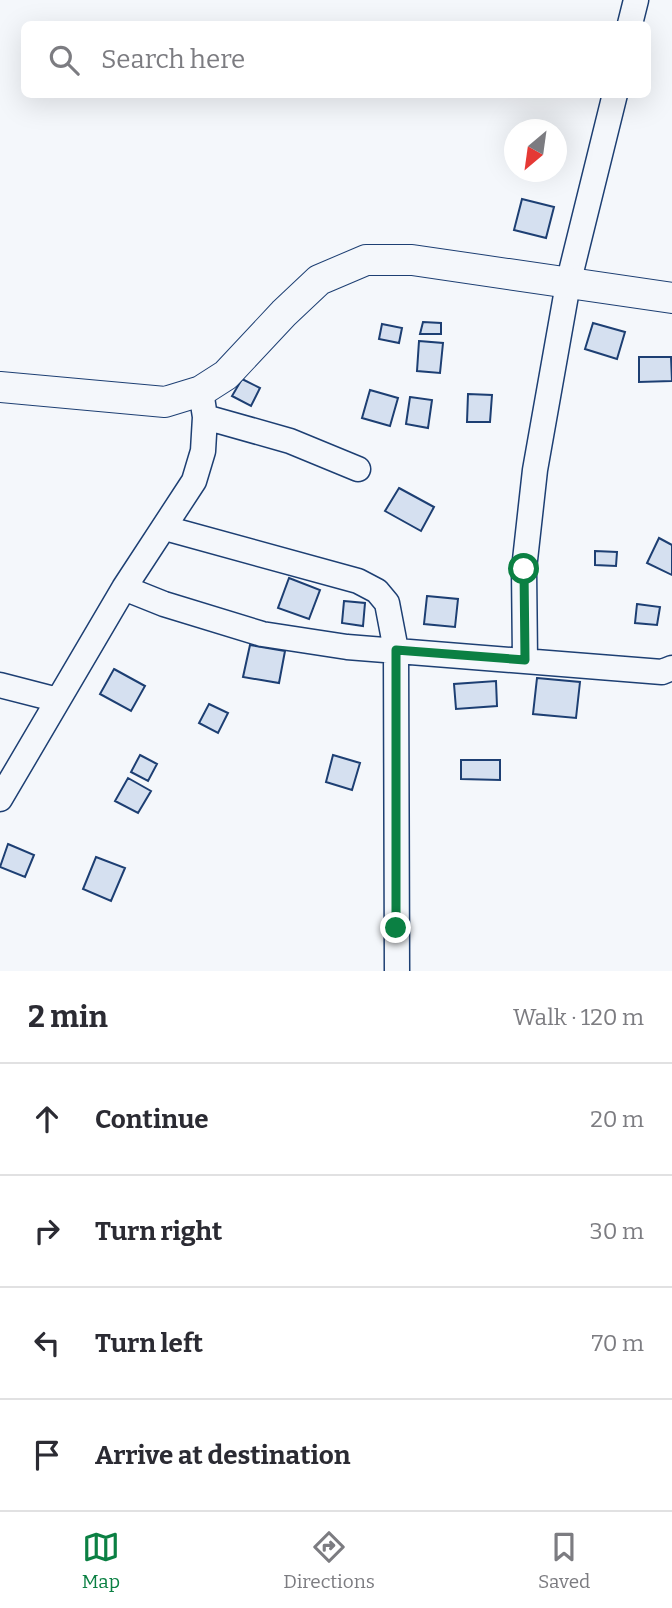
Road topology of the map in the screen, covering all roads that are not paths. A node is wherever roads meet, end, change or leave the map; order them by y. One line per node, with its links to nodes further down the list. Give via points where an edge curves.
1 (636, 0): 2 (street)
2 (632, 21)
3 (614, 98): 4 (street)
4 (568, 284): 5 (street); 7 (street, via 412,260 366,260 319,280); 12 (street, via 534,470 524,569)
5 (672, 298)
6 (0, 387): 7 (street)
7 (203, 404): 8 (street); 9 (street, via 203,451 194,481)
8 (358, 469)
9 (165, 528): 10 (street); 11 (street, via 358,581 377,591 387,603)
10 (124, 587): 11 (street, via 262,634); 15 (street)
11 (396, 650): 12 (street); 17 (street)
12 (525, 660): 13 (street, via 662,671)
13 (672, 667)
14 (0, 685): 15 (street)
15 (58, 700): 16 (street)
16 (0, 799)
17 (397, 971)

